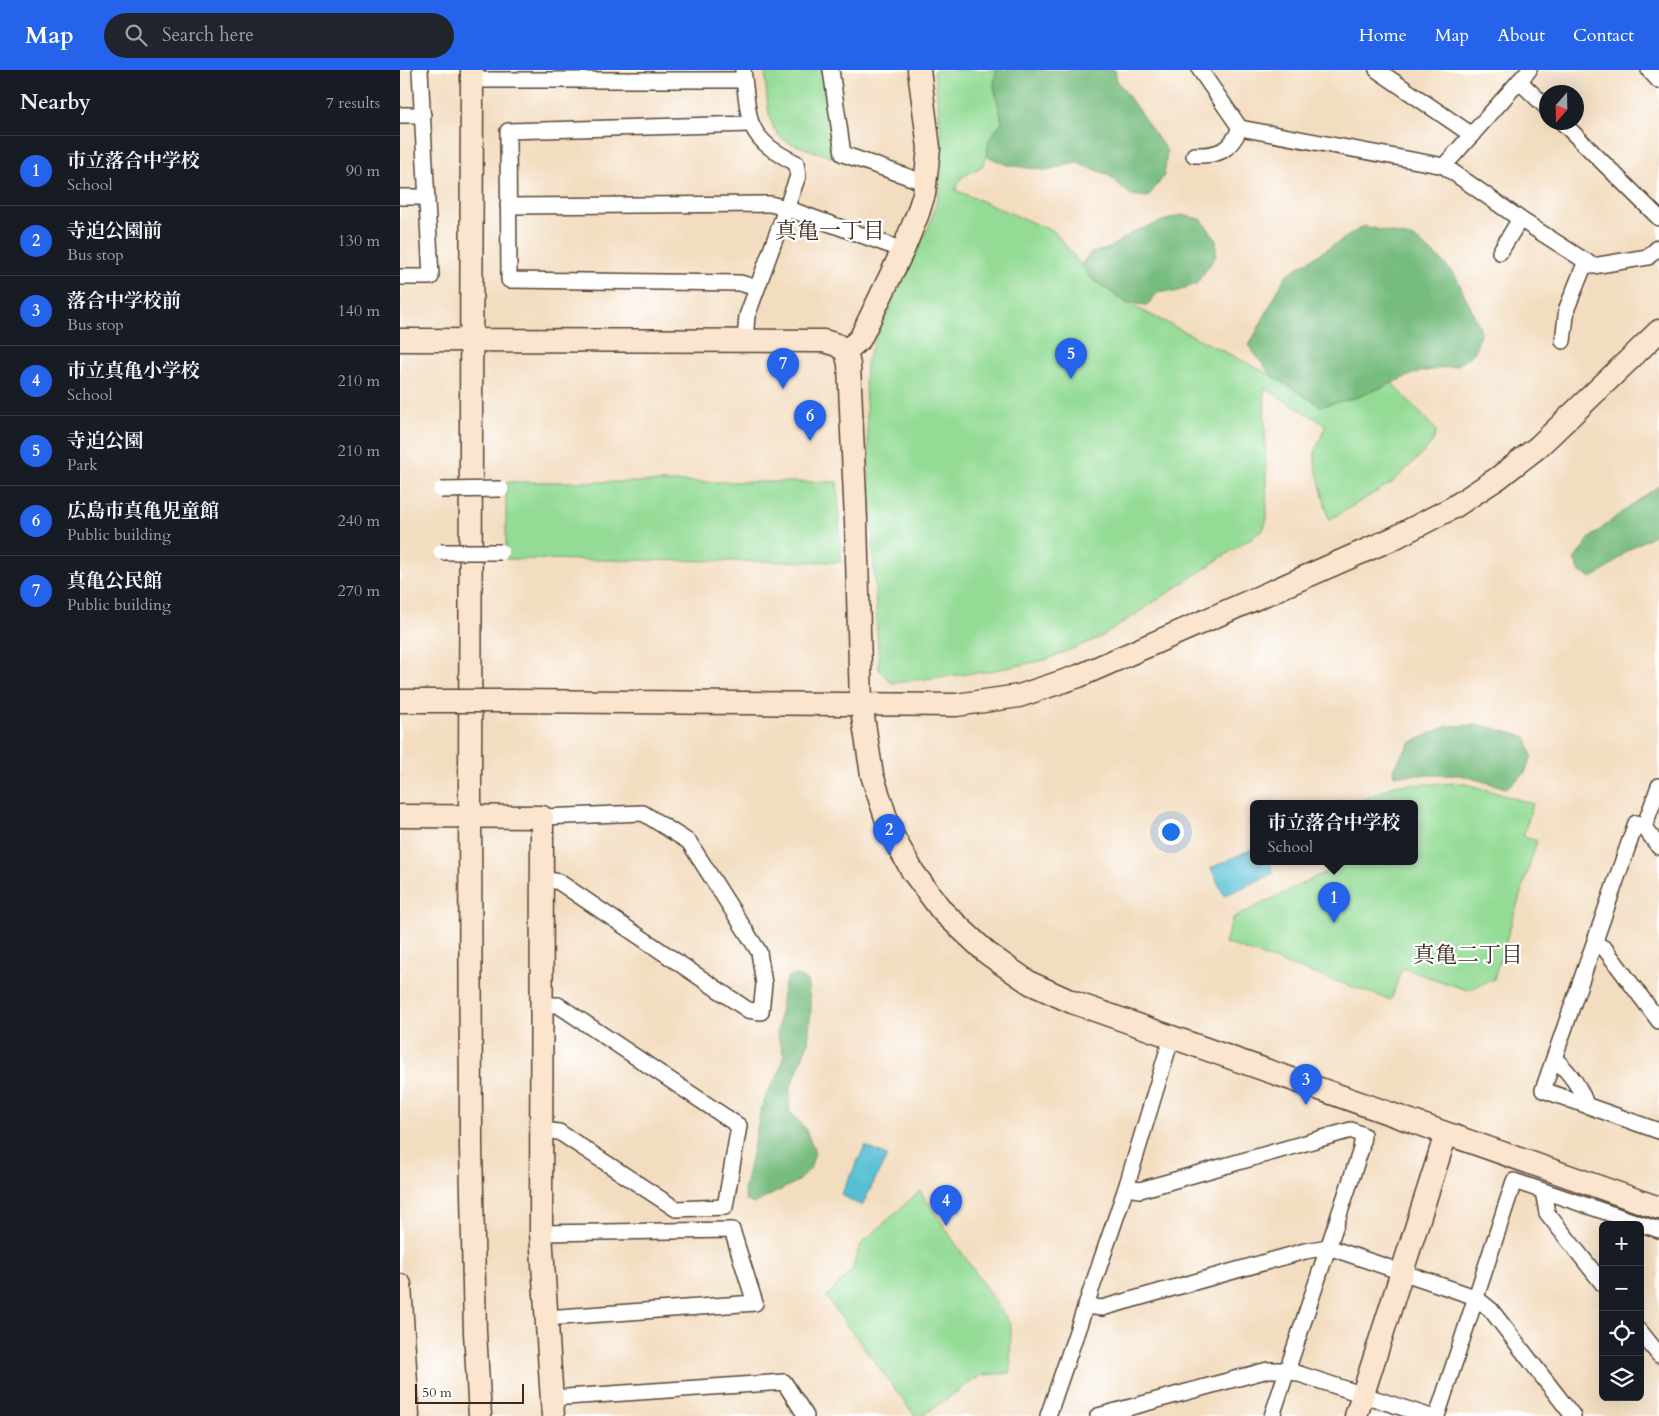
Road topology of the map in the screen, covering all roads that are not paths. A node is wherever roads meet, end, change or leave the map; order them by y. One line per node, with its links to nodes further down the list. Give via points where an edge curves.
1 (420, 70): 13 (street)
2 (831, 70): 20 (street, via 843,154)
3 (920, 70): 20 (street, via 929,148)
4 (1200, 70): 15 (street)
5 (1377, 70): 17 (street)
6 (1649, 70): 10 (street)
7 (1523, 74): 11 (street); 17 (street)
8 (472, 75): 9 (street); 35 (street)
9 (744, 75): 14 (street)
10 (1659, 81)
11 (1539, 97)
12 (400, 115): 13 (street)
13 (423, 115): 22 (street)
14 (751, 124): 23 (street, via 508,131); 24 (street, via 776,154 796,163 798,176)
15 (1240, 128): 18 (street, via 1229,147 1217,154); 19 (street)
16 (1570, 130): 25 (street)
17 (1472, 135): 19 (street)
18 (1194, 155)
19 (1444, 166): 26 (street)
20 (926, 183): 28 (street)
21 (400, 197): 22 (street)
22 (427, 197): 31 (street, via 431,277)
23 (508, 206): 24 (street, via 770,204); 32 (street, via 508,280 740,283)
24 (786, 208): 28 (street); 32 (street)
25 (1659, 218)
26 (1520, 219): 29 (street); 30 (street)
27 (1659, 247): 30 (street, via 1648,257 1593,266)
28 (903, 250): 38 (street, via 860,339)
29 (1500, 252)
30 (1586, 262): 37 (street, via 1567,308)
31 (400, 277)
32 (757, 288): 36 (street)
33 (1659, 331): 44 (street, via 1538,447 1454,507 1394,538 1078,676 1019,696 956,705)
34 (400, 340): 35 (street)
35 (472, 340): 36 (street); 47 (street)
36 (745, 340): 38 (street, via 824,341)
37 (1563, 341)
38 (846, 351): 44 (street, via 856,510)
39 (503, 489): 40 (street, bridge)
40 (440, 490)
41 (440, 552): 42 (street, bridge)
42 (503, 552)
43 (400, 701): 44 (street, bridge)
44 (861, 704): 55 (street, via 872,775 891,833 913,872 942,911 987,953 1030,983 1072,1002)
45 (1659, 786): 49 (street)
46 (400, 816): 47 (street)
47 (470, 817): 48 (street); 80 (street, via 471,1146)
48 (542, 817): 51 (street); 51 (street, via 643,813 689,842 759,952 764,984 761,1012 748,1010 558,882)
49 (1644, 827): 50 (street); 52 (street, via 1636,823)
50 (1659, 847)
51 (541, 878): 53 (street)
52 (1595, 943): 54 (street, via 1605,949); 56 (street)
53 (542, 1005): 58 (street); 58 (street, via 558,1005 739,1126 725,1207 676,1209 559,1132)
54 (1659, 1021)
55 (1172, 1036): 60 (street); 61 (street)
56 (1555, 1059): 57 (street, via 1584,1096); 57 (street, via 1543,1090)
57 (1586, 1105): 59 (street)
58 (541, 1130): 65 (street)
59 (1659, 1131)
60 (1446, 1134): 63 (street); 67 (street)
61 (1126, 1188): 66 (street, via 1140,1190 1351,1130 1363,1135 1362,1149); 71 (street)
62 (1543, 1190): 64 (street); 68 (street, via 1547,1213); 70 (street, via 1514,1181)
63 (1659, 1208)
64 (1659, 1230)
65 (541, 1233): 73 (street); 73 (street, via 732,1230 754,1302)
66 (1328, 1248): 67 (street); 71 (street, via 1305,1251 1102,1308); 76 (street)
67 (1402, 1272): 70 (street); 77 (street)
68 (1599, 1279)
69 (400, 1285): 72 (street)
70 (1475, 1298): 87 (street); 88 (street, via 1491,1310)
71 (1086, 1306): 82 (street)
72 (400, 1315): 78 (street)
73 (546, 1318): 79 (street)
74 (1644, 1336): 75 (street)
75 (1659, 1355)
76 (1287, 1370): 77 (street); 83 (street, via 1268,1370); 84 (street)
77 (1363, 1394): 85 (street); 86 (street)
78 (405, 1402)
79 (552, 1407): 81 (street, via 784,1382)
80 (480, 1416)
81 (806, 1416)
82 (1048, 1416)
83 (1098, 1416)
84 (1272, 1416)
85 (1356, 1416)
86 (1428, 1416)
87 (1437, 1416)
88 (1573, 1416)

